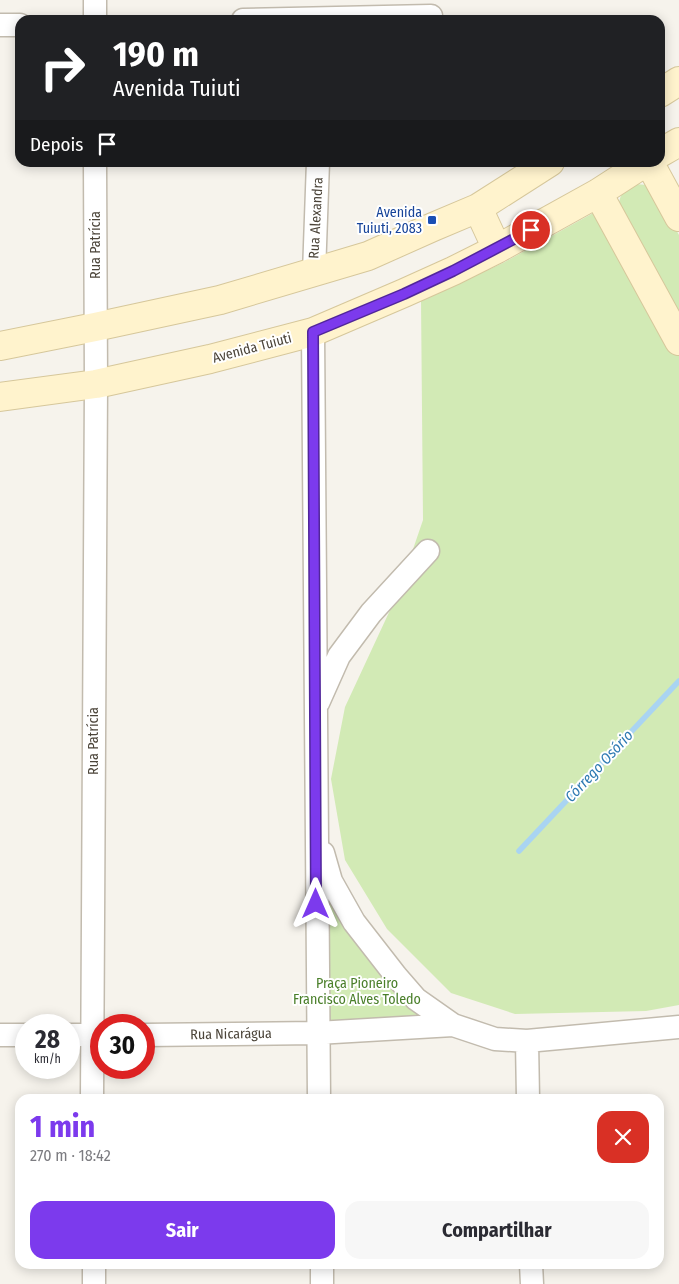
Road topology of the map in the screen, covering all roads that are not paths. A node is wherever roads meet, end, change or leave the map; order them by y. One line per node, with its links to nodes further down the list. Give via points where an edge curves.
1 (95, 0): 3 (street)
2 (325, 13): 4 (street); 5 (street)
3 (95, 15)
4 (302, 15)
5 (396, 15)
6 (0, 25): 7 (street)
7 (15, 25)
8 (679, 81): 9 (main road)
9 (665, 90)
10 (679, 142): 11 (main road)
11 (665, 151)
12 (95, 167): 22 (street, Rua Patrícia)
13 (318, 167): 21 (street, Rua Alexandra)
14 (542, 167): 18 (main road)
15 (639, 167): 17 (main road, Avenida Tuiuti)
16 (650, 167): 19 (main road)
17 (598, 193): 20 (main road, Avenida Tuiuti); 24 (main road)
18 (478, 208): 20 (main road); 21 (main road, via 368,256)
19 (679, 217)
20 (497, 249): 23 (main road, Avenida Tuiuti, via 404,294)
21 (314, 273): 22 (main road, via 220,300)
22 (95, 328): 25 (main road); 26 (street, Rua Patrícia)
23 (313, 332): 26 (main road, Avenida Tuiuti); 29 (street)
24 (679, 341)
25 (0, 346)
26 (96, 384): 27 (main road, Avenida Tuiuti); 31 (street, Rua Patrícia)
27 (0, 397)
28 (428, 550): 29 (street, via 371,613 339,656)
29 (315, 708): 30 (street)
30 (316, 830): 32 (street, via 331,881 354,922 416,999); 34 (street)
31 (96, 1014)
32 (454, 1025): 34 (street, Rua Nicarágua); 38 (street, via 496,1039)
33 (679, 1027): 38 (street)
34 (317, 1033): 37 (street, Rua Nicarágua); 41 (street)
35 (0, 1035): 36 (street)
36 (15, 1035)
37 (155, 1035)
38 (527, 1041): 42 (street)
39 (93, 1079): 40 (street, Rua Patrícia)
40 (92, 1094)
41 (319, 1094)
42 (528, 1094)
43 (94, 1269): 46 (street)
44 (322, 1269): 47 (street)
45 (531, 1269): 48 (street)
46 (94, 1284)
47 (322, 1284)
48 (532, 1284)

